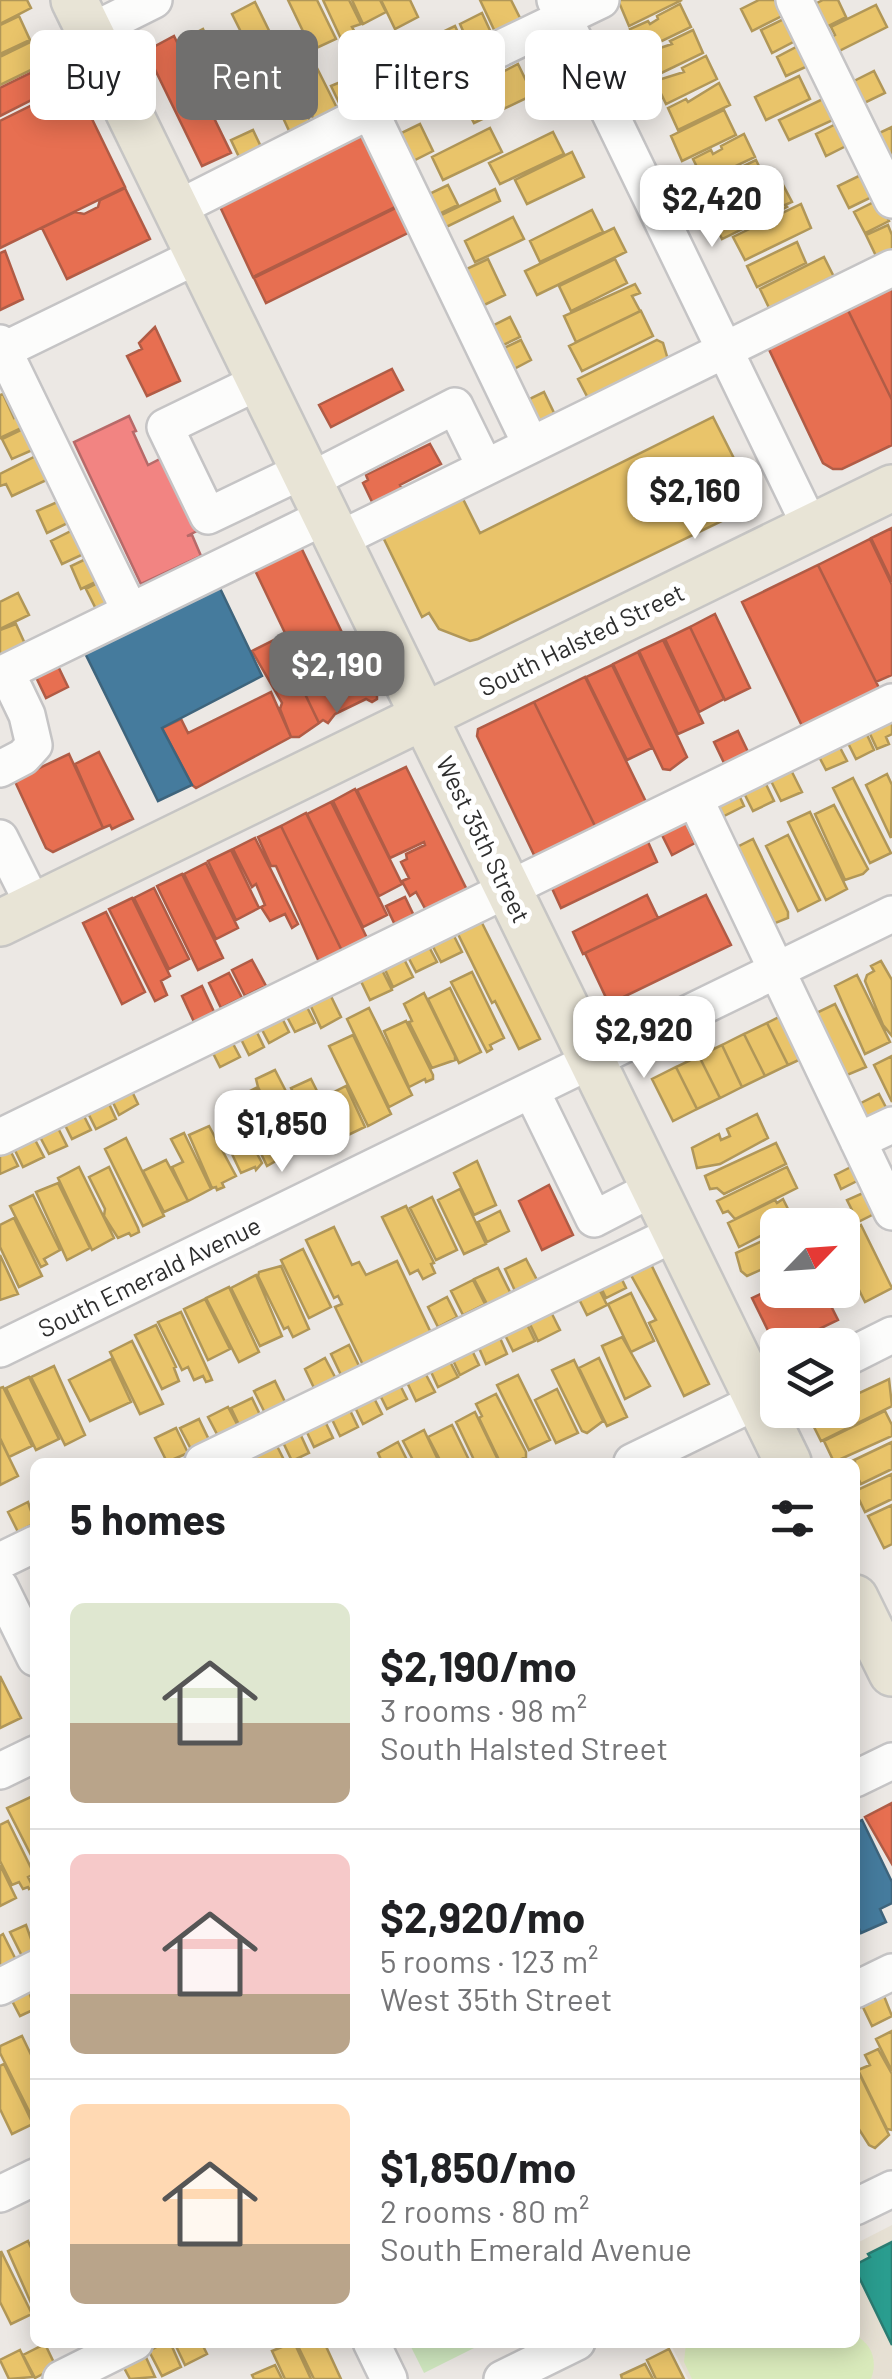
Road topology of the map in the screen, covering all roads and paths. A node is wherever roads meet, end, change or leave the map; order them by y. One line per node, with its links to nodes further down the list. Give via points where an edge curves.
1 (154, 0): 5 (street)
2 (601, 0): 4 (street)
3 (794, 0): 9 (street)
4 (559, 9): 6 (street); 14 (street)
5 (82, 16): 10 (main road, West 35th Street)
6 (505, 38)
7 (352, 120): 10 (street)
8 (374, 120): 16 (street)
9 (892, 200)
10 (176, 209): 11 (main road, West 35th Street)
11 (198, 256): 13 (street); 15 (main road, West 35th Street)
12 (892, 268): 14 (street)
13 (1, 348): 21 (street)
14 (724, 350): 16 (street); 20 (street)
15 (260, 381): 19 (main road, West 35th Street); 19 (street, via 165,427 208,516)
16 (531, 444): 17 (street)
17 (485, 467): 19 (street); 19 (street, via 455,406)
18 (892, 488): 20 (main road, South Halsted Street)
19 (319, 502): 21 (street); 24 (main road, West 35th Street)
20 (811, 528): 24 (main road, South Halsted Street)
21 (130, 611): 22 (street)
22 (7, 682): 25 (street, via 34,745)
23 (892, 702): 26 (street)
24 (424, 716): 28 (main road, West 35th Street); 29 (main road, South Halsted Street)
25 (0, 769)
26 (695, 798): 28 (street); 31 (street)
27 (0, 838): 29 (street)
28 (508, 890): 32 (main road, West 35th Street); 35 (street)
29 (17, 914)
30 (892, 914): 31 (street, South Emerald Avenue)
31 (776, 970): 32 (street, South Emerald Avenue); 36 (street)
32 (592, 1060): 33 (street, South Emerald Avenue); 37 (main road, West 35th Street)
33 (531, 1090): 37 (street, via 594,1219); 41 (street, South Emerald Avenue)
34 (892, 1125): 36 (street)
35 (0, 1137)
36 (858, 1141): 38 (street)
37 (654, 1188): 39 (main road, West 35th Street)
38 (892, 1212)
39 (676, 1233): 43 (main road, West 35th Street); 46 (street)
40 (892, 1336): 42 (street)
41 (0, 1349)
42 (860, 1351)
43 (760, 1382)
44 (760, 1400): 47 (street)
45 (778, 1428): 48 (main road, West 35th Street)
46 (212, 1458)
47 (640, 1458)
48 (787, 1458)
49 (30, 1546): 50 (street)
50 (0, 1561)
51 (0, 1587): 53 (street)
52 (860, 1608): 54 (main road)
53 (30, 1648)
54 (892, 1673)
55 (30, 1756): 57 (street)
56 (892, 1761): 58 (street)
57 (0, 1771)
58 (860, 1777)
59 (30, 1971): 61 (street)
60 (892, 1972): 62 (street)
61 (0, 1986)
62 (860, 1988)
63 (30, 2180): 65 (street)
64 (892, 2189): 66 (street)
65 (0, 2194)
66 (860, 2205)
67 (123, 2348): 70 (street)
68 (374, 2348): 71 (street)
69 (565, 2348): 72 (street)
70 (61, 2379)
71 (388, 2379)
72 (502, 2379)

